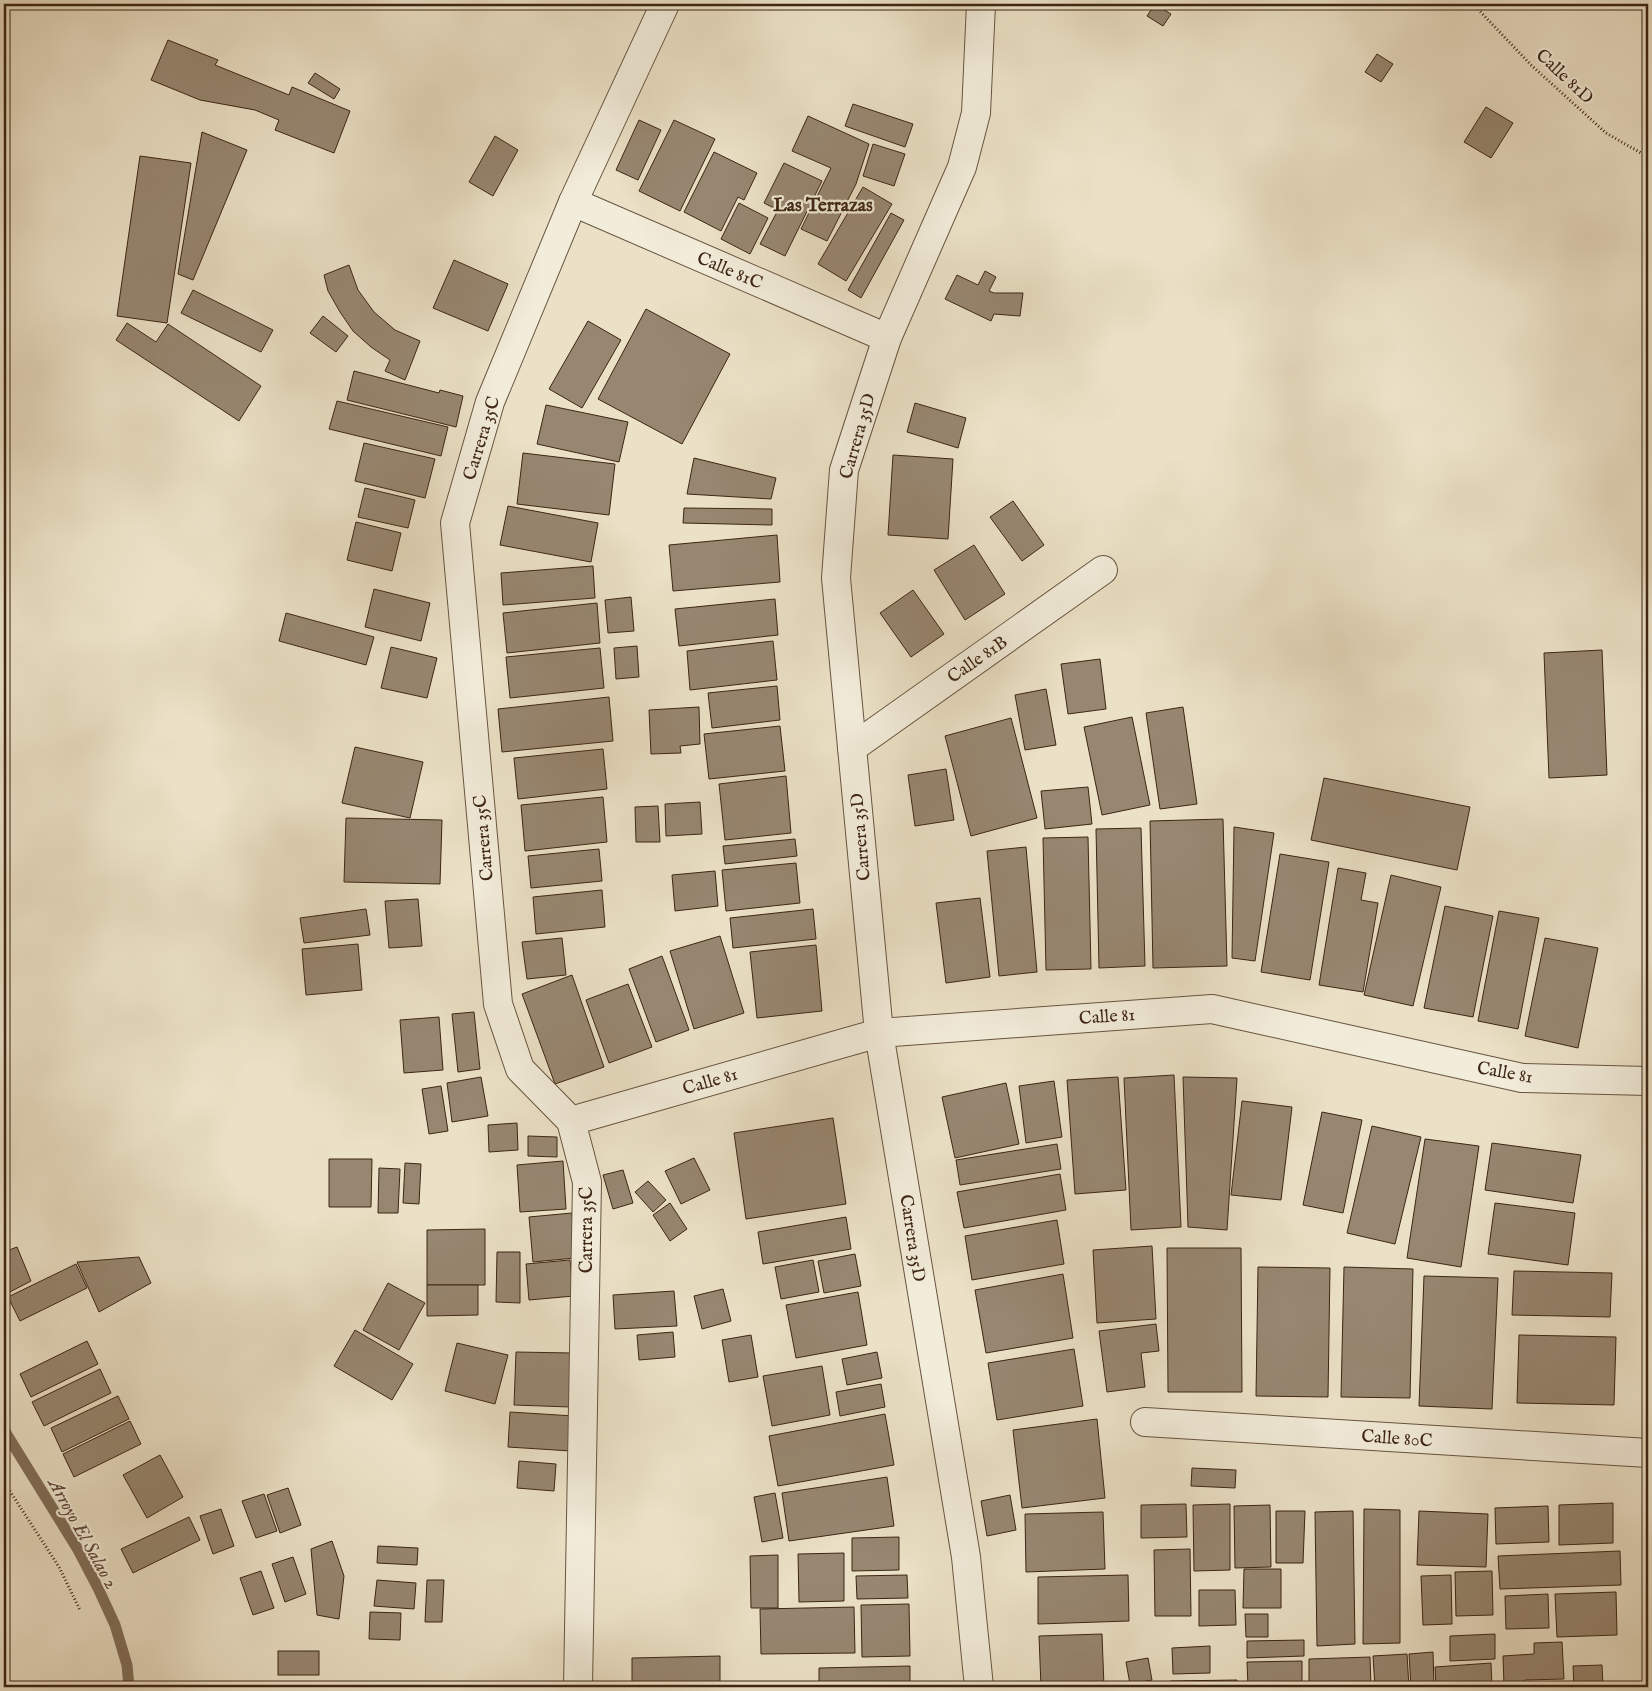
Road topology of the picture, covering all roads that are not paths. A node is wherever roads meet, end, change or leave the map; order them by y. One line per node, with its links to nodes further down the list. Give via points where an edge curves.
1 (665, 4): 3 (street, Carrera 35C)
2 (981, 4): 4 (street, Carrera 35D, via 976,113 962,166)
3 (573, 202): 4 (street, Calle 81C); 9 (street, Carrera 35C, via 490,402 455,523 498,1004 520,1068)
4 (887, 338): 6 (street, Carrera 35D, via 844,470 836,578)
5 (1103, 570): 6 (street, Calle 81B)
6 (852, 748): 7 (street, Carrera 35D)
7 (879, 1033): 8 (street, Calle 81, via 1212,1009 1522,1078); 9 (street, Calle 81); 13 (street, Carrera 35D, via 966,1557)
8 (1648, 1081)
9 (571, 1121): 12 (street, Carrera 35C, via 587,1182)
10 (1145, 1422): 11 (street, Calle 80C)
11 (1648, 1453)
12 (578, 1687)
13 (979, 1687)

